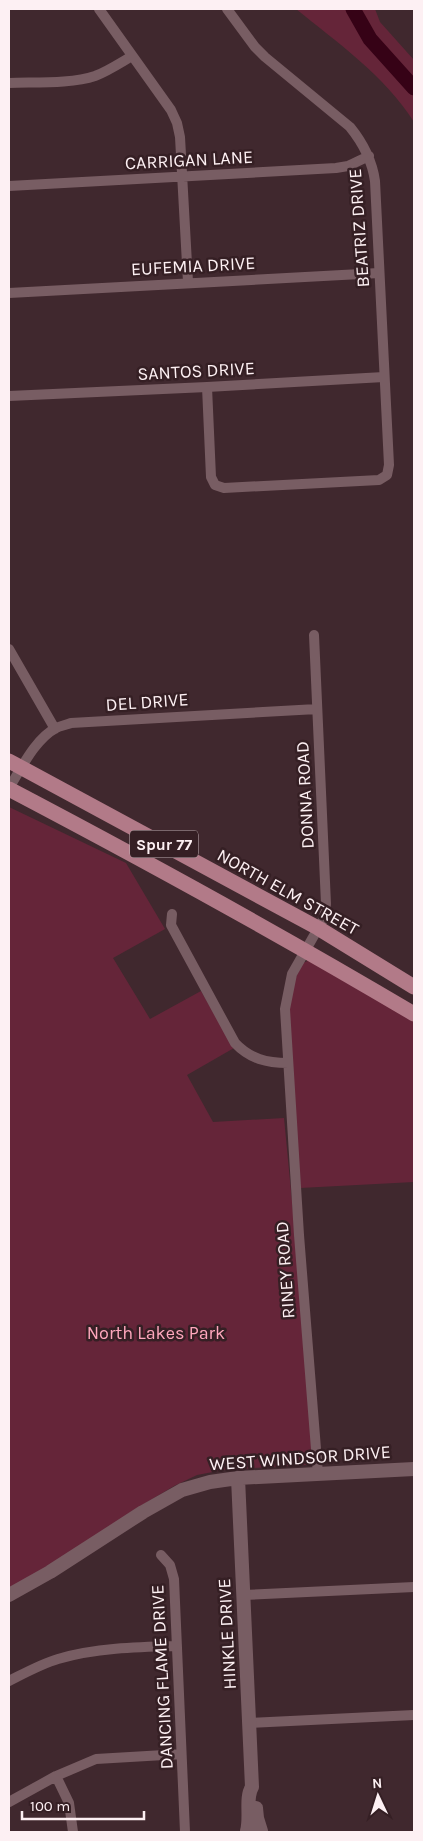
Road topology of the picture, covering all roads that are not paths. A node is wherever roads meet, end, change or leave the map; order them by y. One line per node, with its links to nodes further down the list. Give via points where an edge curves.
1 (99, 9): 3 (street)
2 (227, 9): 5 (street, BEATRIZ DRIVE, via 264,57 350,127)
3 (132, 56): 4 (street, via 94,76); 6 (street, via 177,123)
4 (9, 83)
5 (369, 156): 6 (street, CARRIGAN LANE, via 336,168); 8 (street, BEATRIZ DRIVE, via 375,181)
6 (183, 177): 7 (street, CARRIGAN LANE); 9 (street)
7 (9, 186)
8 (379, 273): 9 (street, EUFEMIA DRIVE); 11 (street, BEATRIZ DRIVE)
9 (188, 282): 10 (street, EUFEMIA DRIVE)
10 (9, 293)
11 (384, 378): 12 (street, SANTOS DRIVE); 12 (street, BEATRIZ DRIVE, via 388,465 387,475 379,480 224,488 215,485 211,476)
12 (206, 388): 13 (street, SANTOS DRIVE)
13 (9, 396)
14 (314, 634): 16 (street, DONNA ROAD)
15 (9, 649): 17 (street)
16 (317, 709): 17 (street, DEL DRIVE, via 71,723); 21 (street, DONNA ROAD, via 326,893 325,914)
17 (55, 729): 18 (street, DEL DRIVE)
18 (15, 765): 19 (street, DEL DRIVE); 21 (main road, NORTH ELM STREET / Spur 77)
19 (9, 788): 22 (main road, Spur 77)
20 (172, 914): 25 (street, via 171,925 235,1043 255,1058 269,1063)
21 (318, 928): 22 (street, DONNA ROAD); 23 (main road, NORTH ELM STREET / Spur 77)
22 (305, 949): 24 (main road, Spur 77); 25 (street, RINEY ROAD, via 292,974 286,999)
23 (414, 987)
24 (414, 1014)
25 (288, 1063): 27 (street, RINEY ROAD)
26 (414, 1469): 27 (street, WEST WINDSOR DRIVE)
27 (318, 1474): 28 (street, WEST WINDSOR DRIVE)
28 (238, 1478): 31 (street, WEST WINDSOR DRIVE, via 182,1490); 32 (street, HINKLE DRIVE)
29 (161, 1555): 33 (street, DANCING FLAME DRIVE, via 170,1565 174,1579)
30 (414, 1587): 32 (street)
31 (9, 1595)
32 (244, 1595): 36 (street, HINKLE DRIVE)
33 (176, 1646): 34 (street, via 69,1656); 37 (street, DANCING FLAME DRIVE)
34 (9, 1681)
35 (414, 1715): 36 (street)
36 (250, 1723): 39 (street, HINKLE DRIVE)
37 (181, 1754): 38 (street, via 96,1758); 42 (street, DANCING FLAME DRIVE)
38 (56, 1776): 40 (street); 41 (street, via 69,1803)
39 (252, 1787): 43 (street, HINKLE DRIVE); 44 (street, HINKLE DRIVE, via 256,1791 257,1818)
40 (9, 1802)
41 (73, 1832)
42 (185, 1832)
43 (246, 1832): 44 (street, via 254,1829)
44 (262, 1832)

